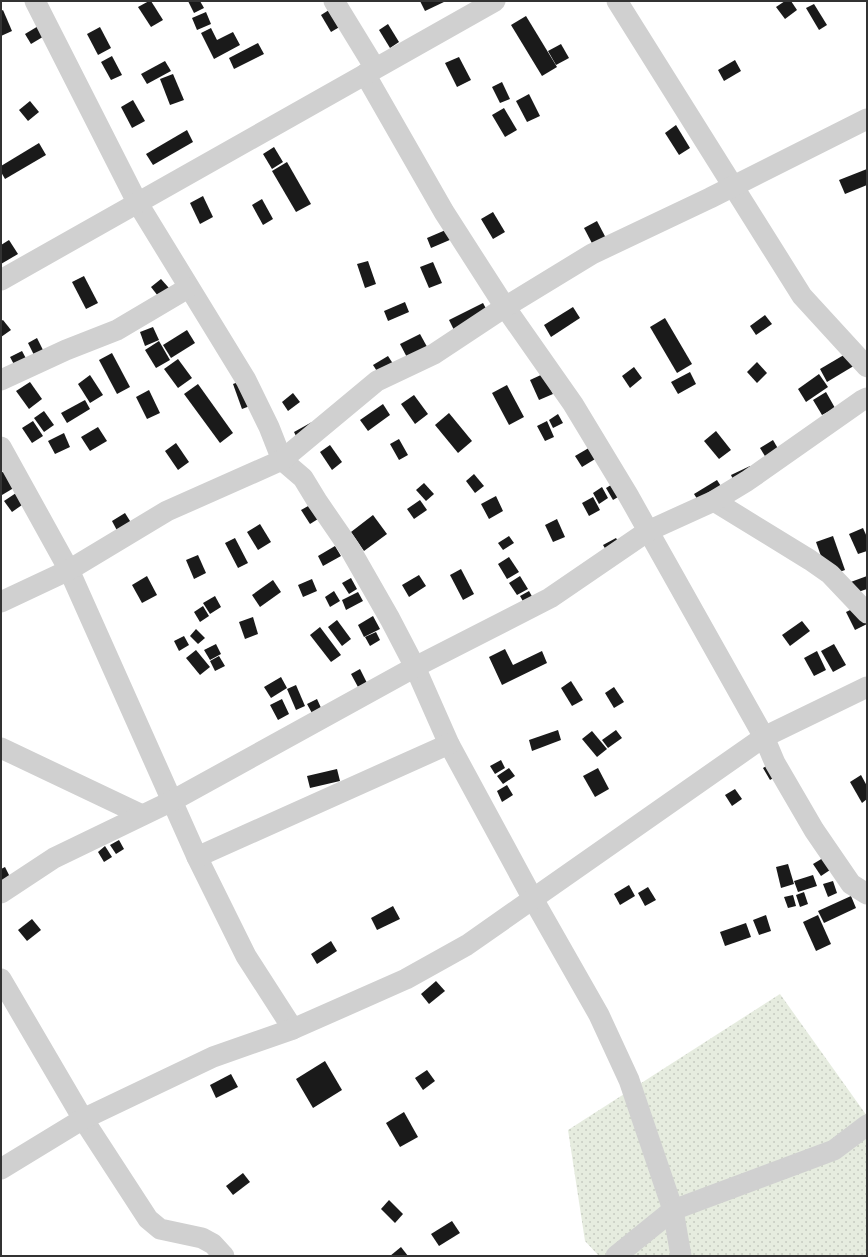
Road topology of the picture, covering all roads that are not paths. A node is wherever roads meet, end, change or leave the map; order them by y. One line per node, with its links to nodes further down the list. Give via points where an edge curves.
1 (35, 1): 8 (street)
2 (334, 1): 5 (street)
3 (495, 1): 5 (street)
4 (617, 1): 7 (street)
5 (370, 71): 8 (street); 11 (street, via 444,212)
6 (867, 119): 7 (street)
7 (734, 186): 11 (street, via 592,254); 12 (street, via 802,296)
8 (137, 202): 9 (street); 10 (street)
9 (1, 280)
10 (188, 288): 13 (street, via 117,330); 16 (street, via 246,380)
11 (505, 307): 16 (street, via 434,354 377,381); 18 (street, via 573,404)
12 (867, 367)
13 (1, 380)
14 (867, 398): 17 (street)
15 (1, 447): 19 (street)
16 (282, 460): 19 (street, via 167,511); 22 (street, via 303,478 350,549)
17 (714, 501): 18 (street); 21 (street, via 830,574)
18 (648, 531): 22 (street, via 550,598); 24 (street)
19 (69, 570): 20 (street); 27 (street)
20 (1, 602)
21 (867, 613)
22 (415, 666): 25 (street); 27 (street)
23 (867, 687): 24 (street)
24 (764, 737): 30 (street, via 775,763 814,830); 32 (street)
25 (449, 744): 29 (street); 32 (street)
26 (1, 748): 28 (street)
27 (172, 801): 28 (street); 29 (street)
28 (142, 815): 31 (street, via 54,858)
29 (198, 857): 34 (street, via 246,956)
30 (862, 883)
31 (1, 893)
32 (533, 899): 34 (street, via 467,945 406,979); 38 (street, via 599,1015 629,1080)
33 (1, 979): 35 (street)
34 (293, 1029): 35 (street, via 213,1057)
35 (83, 1119): 37 (street); 39 (street, via 148,1219 160,1229 202,1238 213,1244)
36 (867, 1125): 38 (street, via 834,1150)
37 (1, 1169)
38 (673, 1210): 40 (street); 41 (street)
39 (224, 1256)
40 (616, 1256)
41 (681, 1256)

